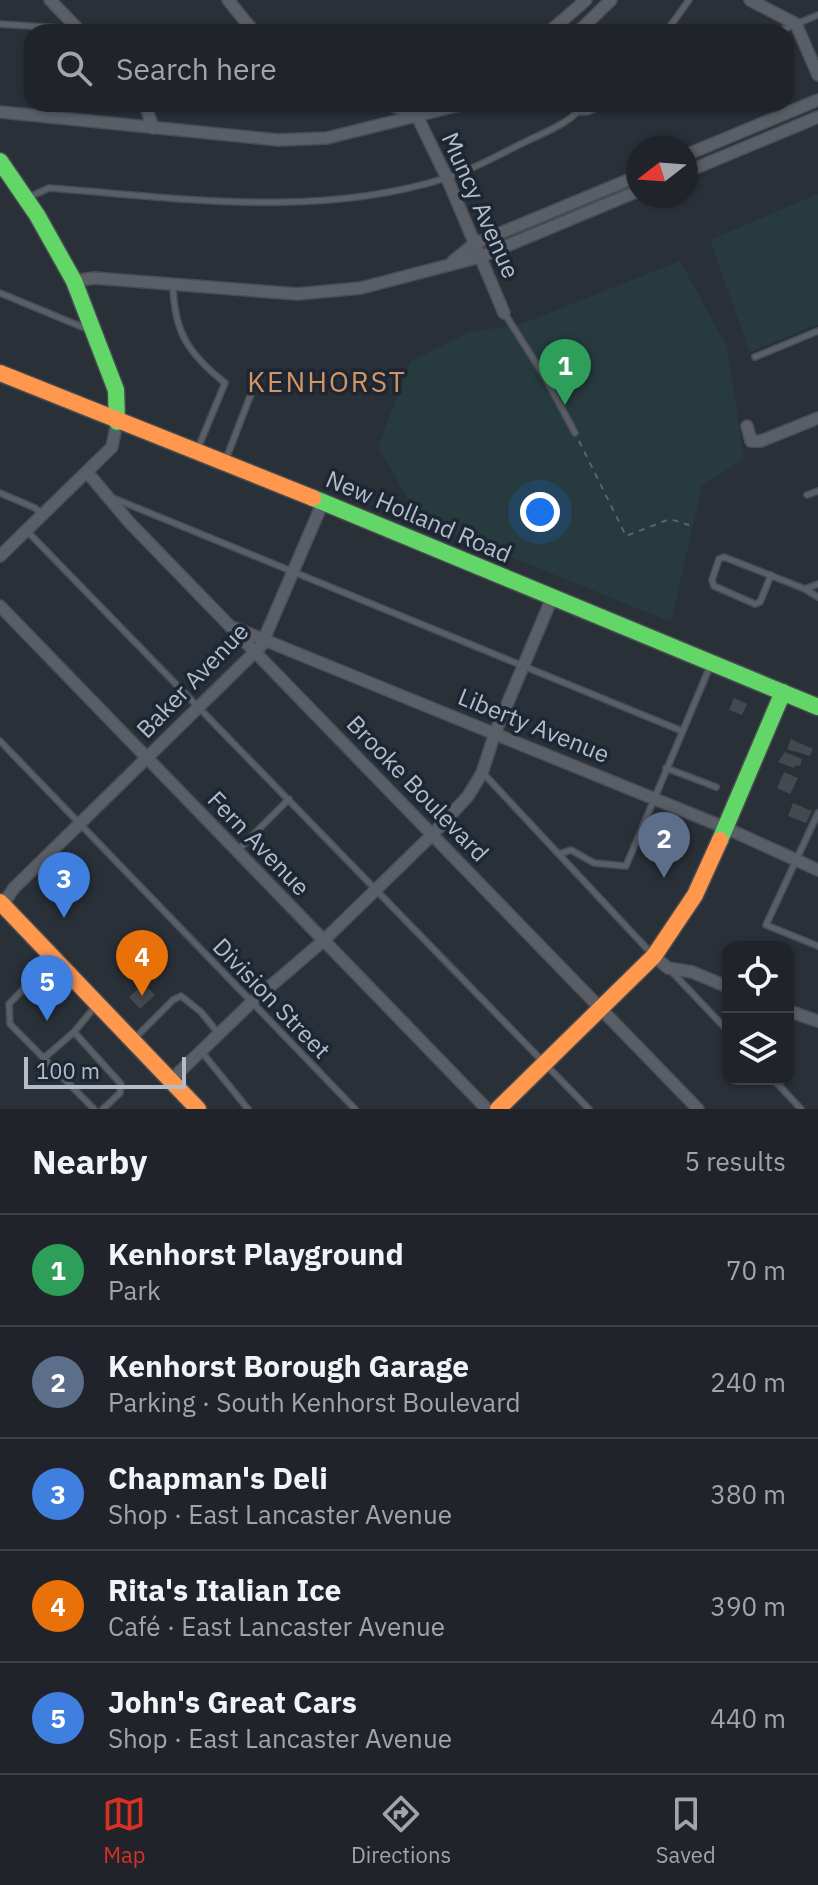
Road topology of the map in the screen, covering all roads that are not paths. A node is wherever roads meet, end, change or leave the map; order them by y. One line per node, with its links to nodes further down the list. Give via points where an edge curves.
1 (50, 0): 9 (street)
2 (228, 0): 10 (street)
3 (586, 0): 11 (street)
4 (611, 0): 12 (street)
5 (689, 0): 13 (lane)
6 (750, 0): 14 (street)
7 (818, 15): 14 (lane)
8 (0, 24): 15 (lane)
9 (73, 24)
10 (248, 24)
11 (558, 24)
12 (586, 24)
13 (672, 24)
14 (796, 24): 16 (street)
15 (24, 26)
16 (818, 75)
17 (818, 100): 18 (street)
18 (794, 110)
19 (0, 112): 29 (street)
20 (148, 112): 29 (street)
21 (408, 112): 27 (street)
22 (423, 112): 27 (street)
23 (433, 112): 27 (street)
24 (579, 112): 25 (lane); 33 (lane)
25 (587, 112)
26 (789, 112): 30 (street)
27 (417, 116): 29 (street, via 313,139); 33 (street, Muncy Avenue)
28 (818, 117): 32 (street)
29 (153, 128)
30 (698, 150)
31 (0, 161): 36 (main road)
32 (698, 167)
33 (447, 178): 36 (lane, via 303,204 49,188); 37 (street, Muncy Avenue)
34 (626, 181): 37 (street)
35 (626, 196): 38 (street)
36 (24, 199): 40 (main road)
37 (474, 244): 38 (street, Muncy Avenue); 39 (street)
38 (480, 257): 39 (street); 43 (street, Muncy Avenue)
39 (449, 264): 41 (street, via 396,281 318,293)
40 (74, 281): 41 (street); 45 (main road)
41 (173, 285): 53 (lane, via 183,340 225,383)
42 (0, 293): 45 (lane)
43 (504, 313): 52 (lane)
44 (818, 331): 46 (lane)
45 (95, 333): 50 (main road, via 116,390)
46 (755, 357)
47 (0, 373): 50 (main road, New Holland Road)
48 (251, 394): 54 (lane)
49 (818, 418): 51 (street, via 761,441 751,441)
50 (117, 422): 53 (main road, New Holland Road); 55 (street, via 112,447)
51 (747, 426)
52 (575, 433)
53 (195, 453): 54 (main road, New Holland Road)
54 (224, 464): 60 (main road, New Holland Road)
55 (87, 472): 59 (street, Brooke Boulevard); 61 (street)
56 (818, 491): 58 (lane)
57 (0, 493): 61 (lane)
58 (807, 495)
59 (107, 496): 64 (lane, Brooke Boulevard); 71 (street, Brooke Boulevard)
60 (323, 502): 64 (street, Baker Avenue); 69 (main road, New Holland Road)
61 (43, 515): 62 (street)
62 (27, 531): 63 (street); 77 (lane)
63 (0, 556)
64 (294, 571): 72 (street, Baker Avenue); 75 (lane, Brooke Boulevard)
65 (771, 575): 65 (lane, via 724,557 712,580 714,586 755,604); 67 (lane)
66 (818, 584): 67 (lane)
67 (805, 589): 68 (lane)
68 (818, 597)
69 (552, 598): 74 (main road, New Holland Road); 75 (street)
70 (0, 606): 82 (street, Fern Avenue)
71 (231, 626): 72 (street, Liberty Avenue); 73 (street, Brooke Boulevard)
72 (266, 639): 73 (street, Baker Avenue); 80 (street, Liberty Avenue)
73 (256, 651): 77 (street, Baker Avenue); 91 (street, Brooke Boulevard)
74 (711, 663): 76 (main road, New Holland Road); 79 (lane)
75 (524, 666): 79 (lane, Brooke Boulevard); 80 (street)
76 (783, 692): 78 (main road, New Holland Road); 90 (main road)
77 (200, 707): 82 (street, Baker Avenue); 86 (lane)
78 (818, 707)
79 (682, 731): 83 (lane)
80 (495, 733): 84 (street); 87 (street, Liberty Avenue)
81 (0, 741): 89 (lane)
82 (147, 758): 89 (street, Baker Avenue); 92 (street, Fern Avenue)
83 (666, 768): 85 (lane); 87 (lane)
84 (482, 773): 91 (street); 93 (lane)
85 (716, 787)
86 (289, 799): 92 (lane); 96 (lane)
87 (654, 799): 90 (street, Liberty Avenue); 93 (lane, via 626,866 594,863 571,850)
88 (818, 813): 94 (lane)
89 (80, 824): 97 (street, Baker Avenue); 104 (lane, Division Street)
90 (726, 828): 94 (street, Liberty Avenue); 100 (main road, via 695,895)
91 (432, 835): 96 (street); 106 (street, Brooke Boulevard)
92 (236, 851): 98 (street, Fern Avenue)
93 (559, 854): 100 (lane)
94 (796, 861): 95 (street, Liberty Avenue); 99 (lane, via 766,925)
95 (818, 870)
96 (376, 889): 98 (street); 115 (lane)
97 (1, 903): 101 (main road)
98 (323, 941): 104 (street); 123 (street, Fern Avenue)
99 (818, 946)
100 (654, 956): 102 (street); 106 (main road)
101 (53, 957): 105 (main road); 114 (lane, via 9,1004 8,1012 10,1024)
102 (668, 968): 103 (street); 109 (lane)
103 (722, 984)
104 (252, 1002): 111 (street); 122 (lane, Division Street)
105 (98, 1004): 110 (lane); 112 (main road)
106 (601, 1009): 115 (main road); 126 (street, Brooke Boulevard)
107 (794, 1013): 108 (street)
108 (818, 1021)
109 (722, 1025)
110 (74, 1032): 114 (lane); 119 (lane, via 121,1084 120,1093)
111 (219, 1034): 112 (lane, via 188,1000 177,998); 113 (street)
112 (132, 1040): 116 (main road)
113 (201, 1051): 116 (street); 121 (lane)
114 (44, 1058): 118 (lane)
115 (545, 1064): 124 (main road); 125 (lane)
116 (171, 1080): 120 (main road)
117 (779, 1085): 127 (lane)
118 (94, 1109)
119 (103, 1109)
120 (198, 1109)
121 (248, 1109)
122 (355, 1109)
123 (487, 1109)
124 (498, 1109)
125 (589, 1109)
126 (698, 1109)
127 (801, 1109)

